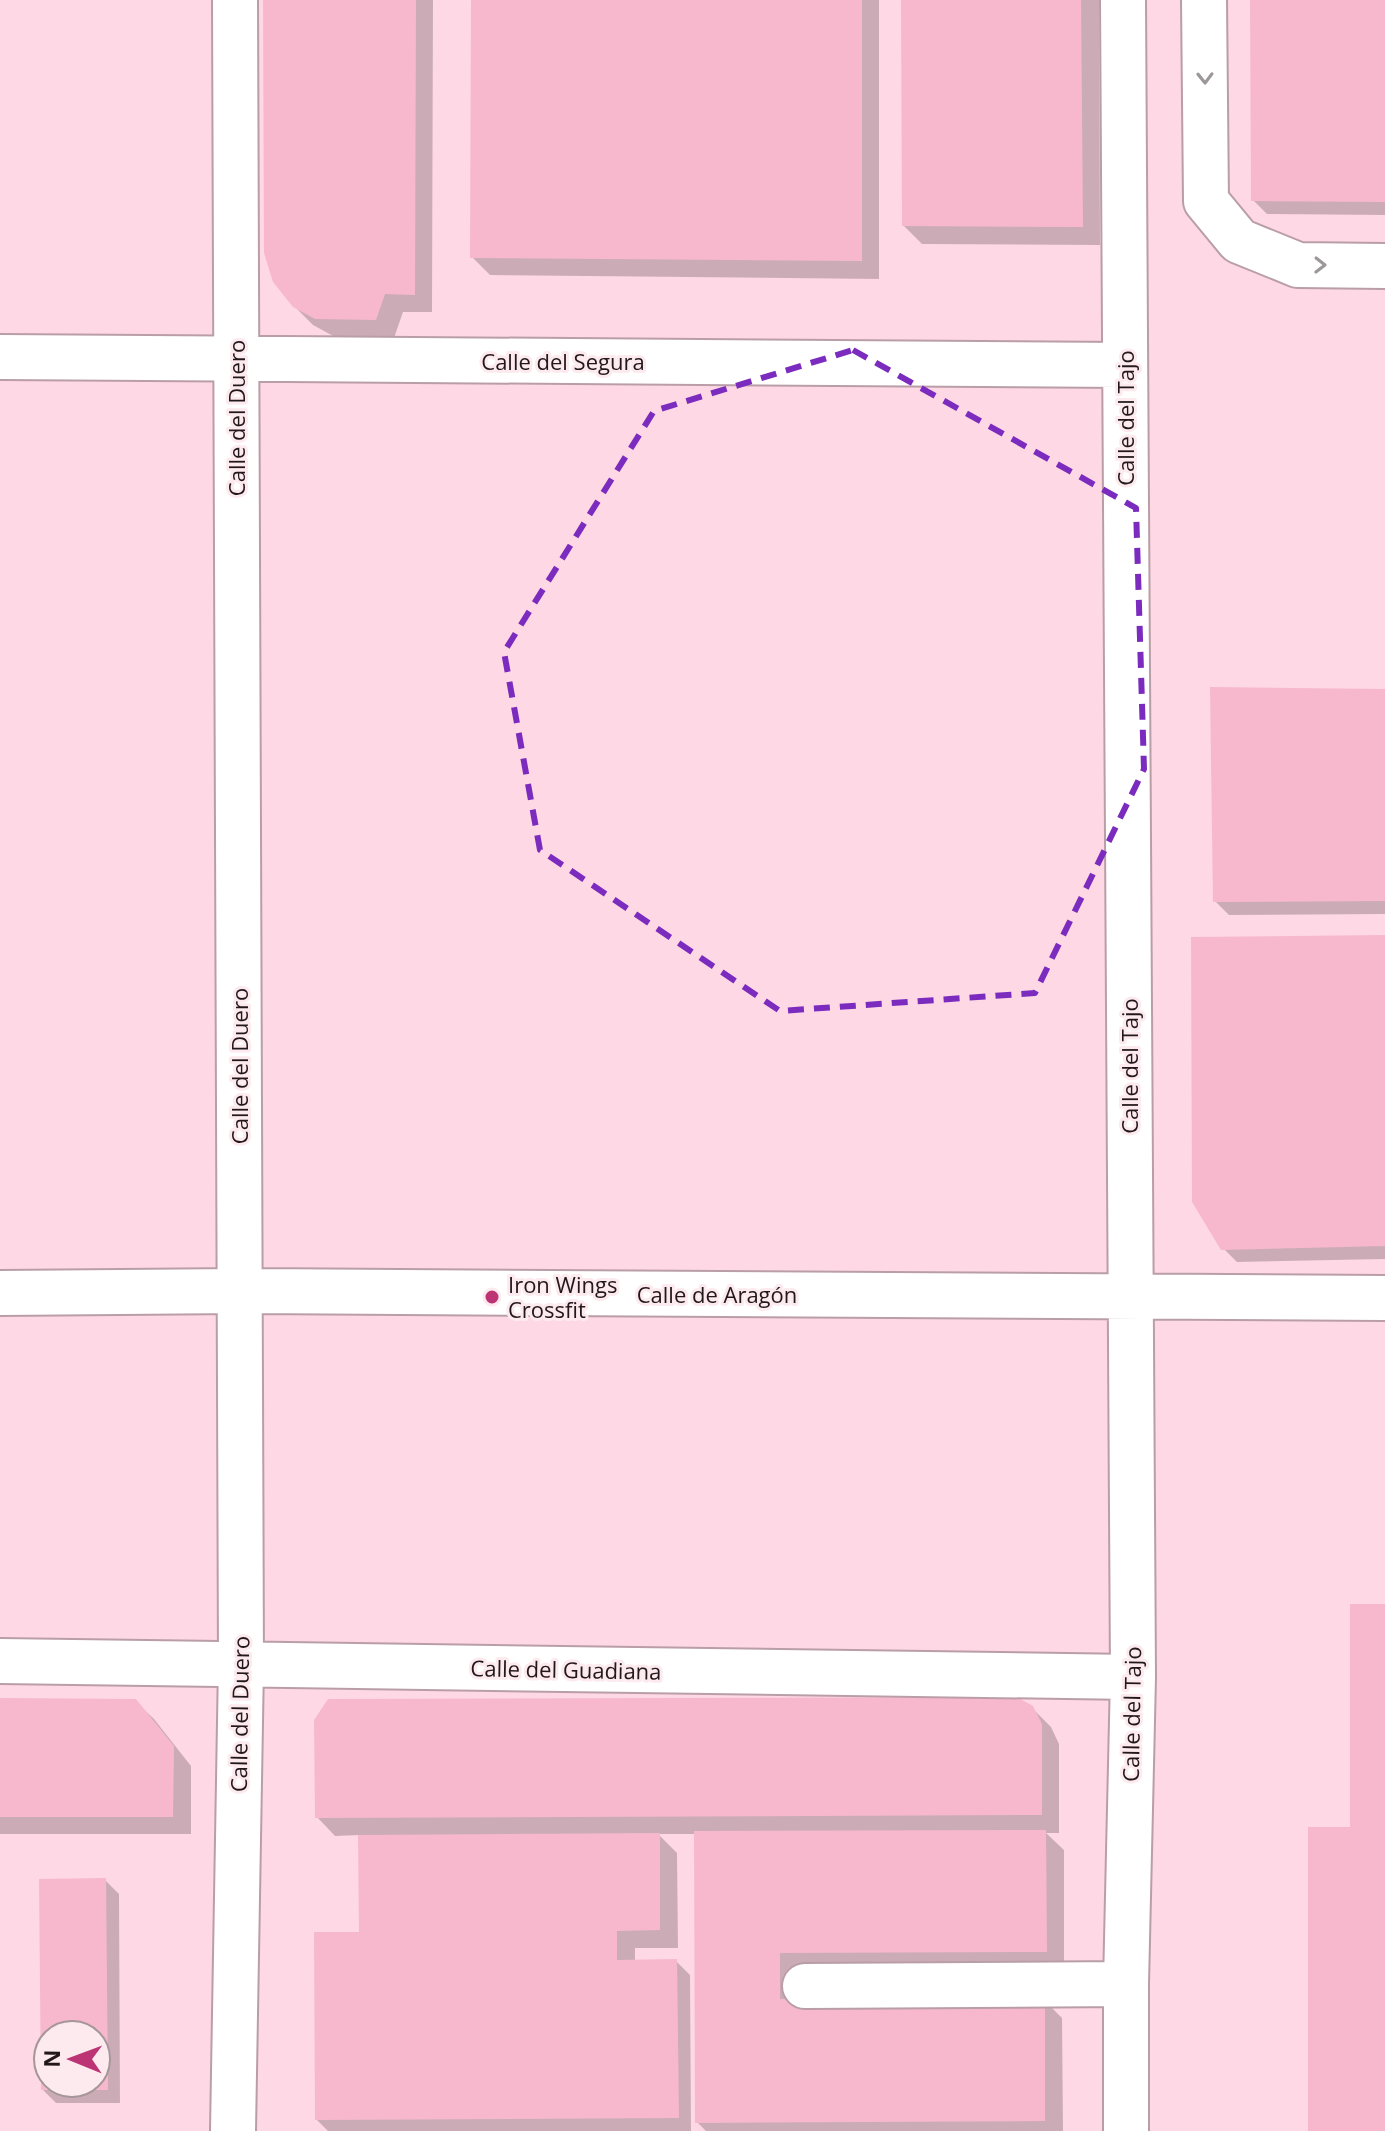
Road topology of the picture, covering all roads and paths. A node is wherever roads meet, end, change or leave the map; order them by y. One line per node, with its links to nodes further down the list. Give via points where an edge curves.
1 (235, 0): 6 (street, Calle del Duero)
2 (1123, 0): 7 (street, Calle del Tajo)
3 (1204, 0): 4 (street, one-way to 4, via 1206,201 1239,241 1298,265)
4 (1385, 266)
5 (0, 357): 6 (street, Calle del Segura)
6 (236, 358): 7 (street, Calle del Segura); 8 (street, Calle del Duero)
7 (1125, 365): 10 (street, Calle del Tajo)
8 (240, 1291): 9 (street, Calle de Aragón); 10 (street, Calle de Aragón); 13 (street, Calle del Duero)
9 (0, 1293)
10 (1131, 1295): 11 (street, Calle de Aragón); 14 (street, Calle del Tajo)
11 (1385, 1298)
12 (0, 1661): 13 (street, Calle del Guadiana)
13 (241, 1664): 14 (street, Calle del Guadiana); 17 (street, Calle del Duero)
14 (1133, 1677): 15 (street, Calle del Tajo)
15 (1126, 1984): 16 (street); 18 (street, Calle del Tajo)
16 (805, 1986)
17 (233, 2131)
18 (1126, 2131)

